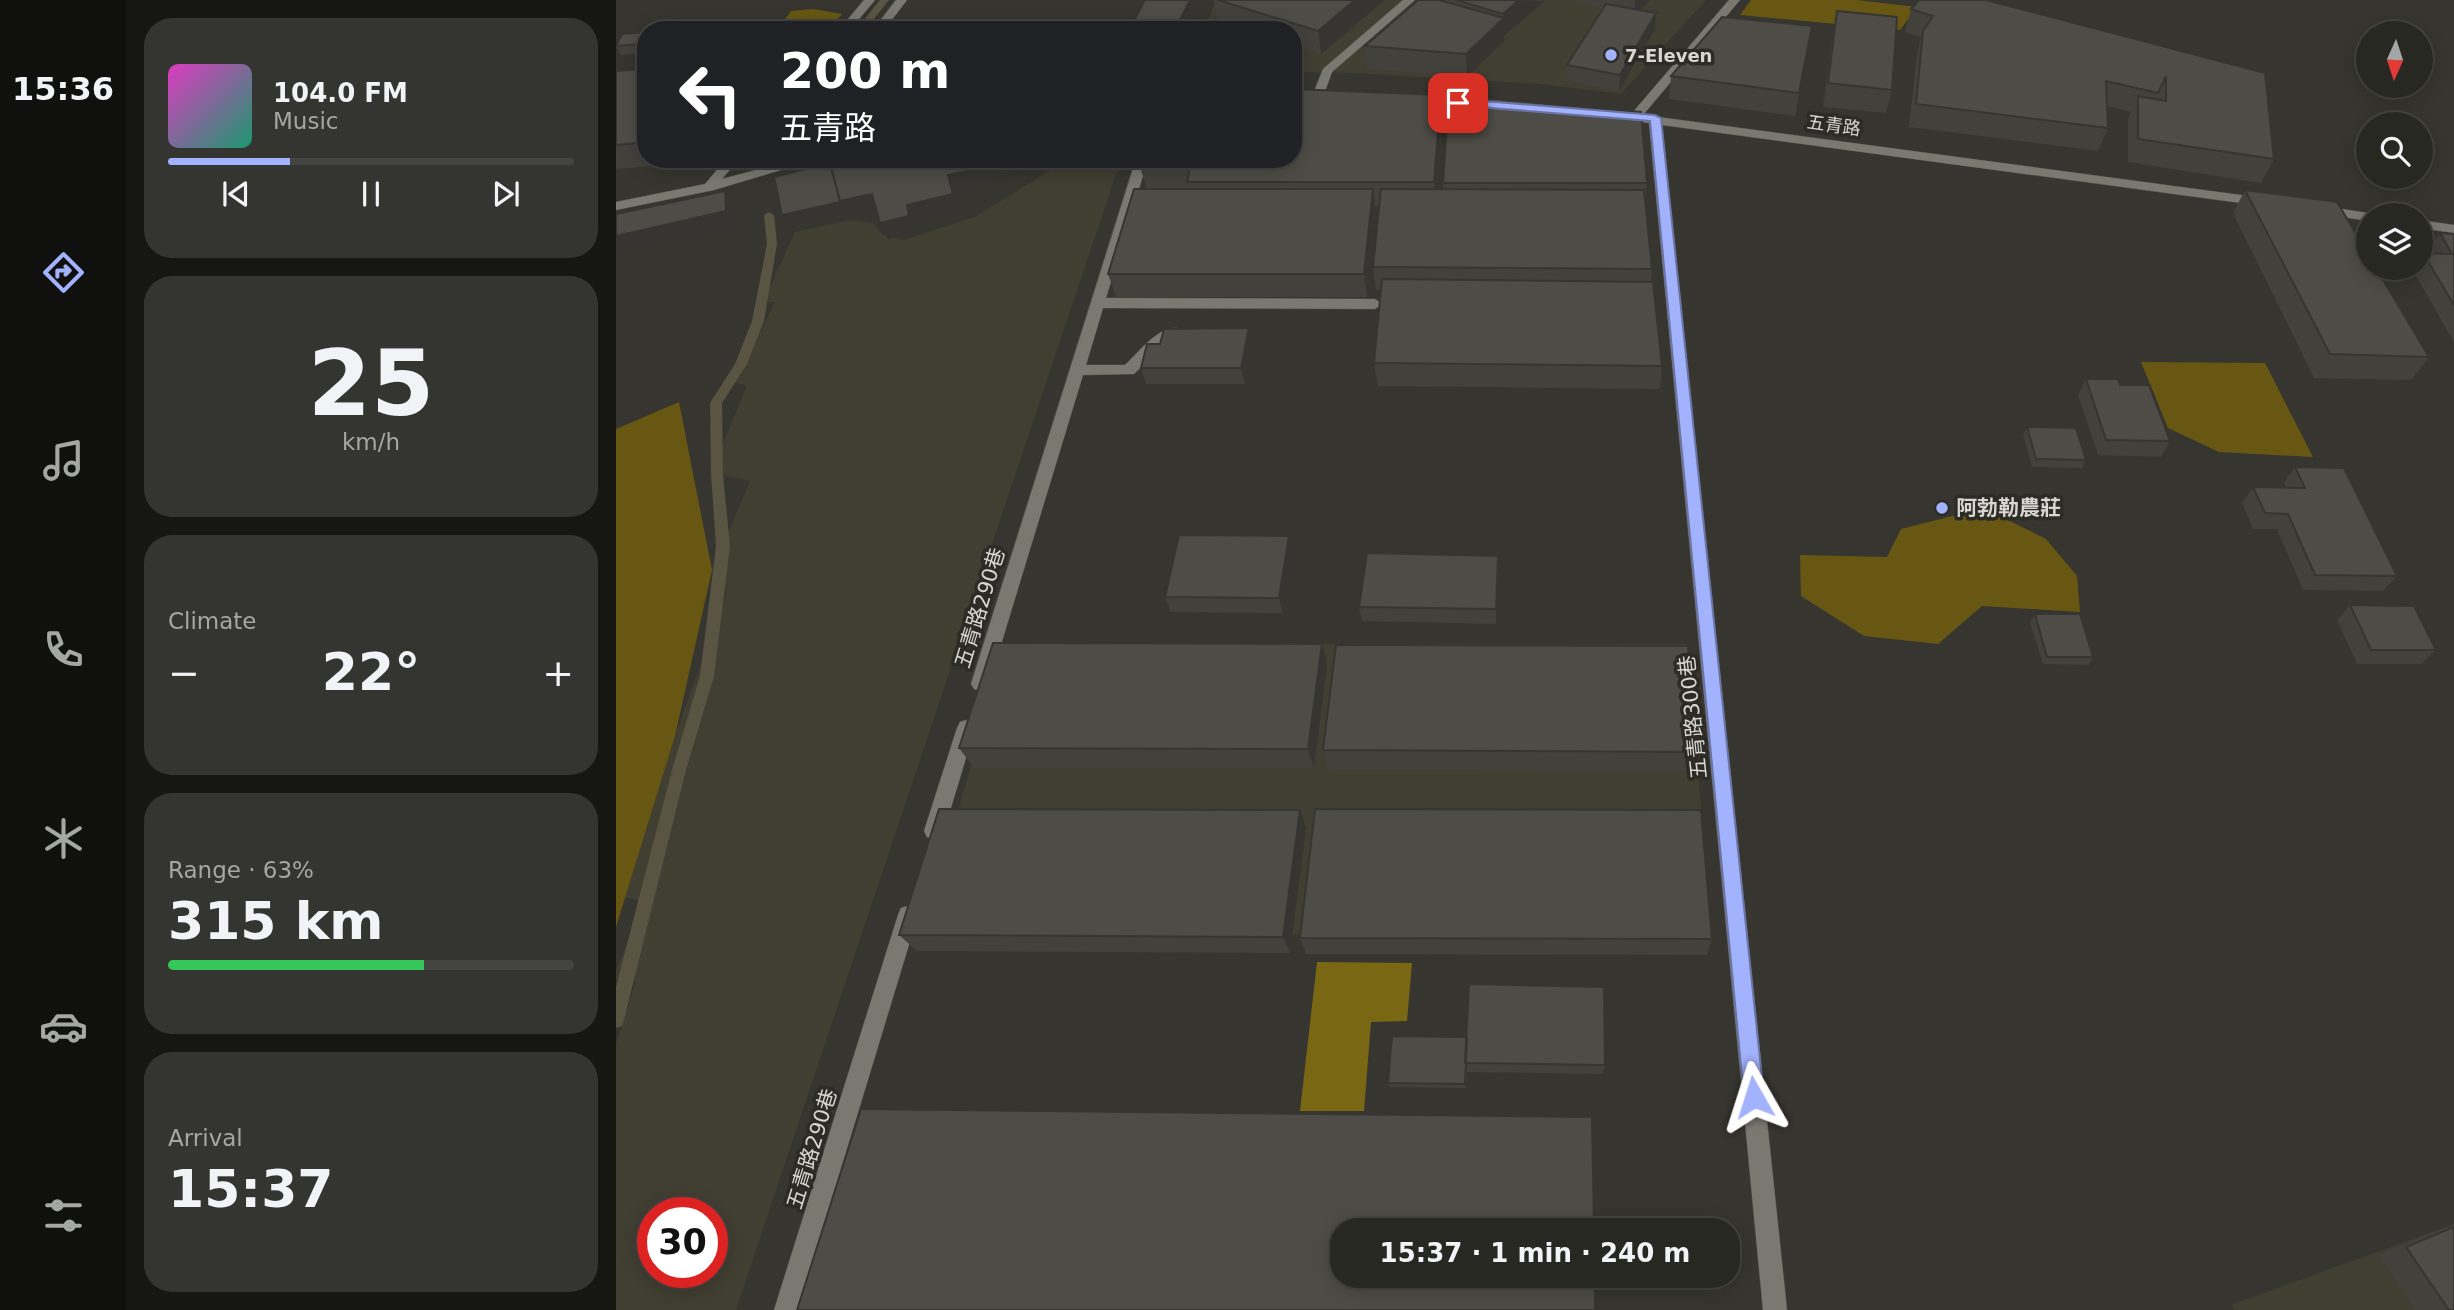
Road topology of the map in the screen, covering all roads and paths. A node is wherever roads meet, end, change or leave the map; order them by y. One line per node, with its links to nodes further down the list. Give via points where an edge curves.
1 (870, 0): 5 (street)
2 (902, 0): 6 (street)
3 (1410, 0): 7 (street, via 1327,71 1312,93)
4 (1735, 0): 9 (street)
5 (852, 21)
6 (885, 21)
7 (1333, 94)
8 (1609, 114): 9 (street, 五青路)
9 (1636, 116): 10 (street, 五青路)
10 (1655, 118): 17 (street, 五青路); 30 (street, 五青路300巷)
11 (725, 168): 16 (street)
12 (763, 168): 15 (street)
13 (776, 168): 15 (street)
14 (1139, 168): 23 (street, 五青路290巷)
15 (760, 172): 16 (street)
16 (709, 187): 18 (street)
17 (2276, 203)
18 (616, 206)
19 (2302, 207): 20 (street)
20 (2356, 215)
21 (2433, 226): 22 (street)
22 (2454, 229)
23 (1097, 303): 24 (street); 26 (street, 五青路290巷)
24 (1376, 304)
25 (1191, 334): 26 (street, via 1166,334 1129,370)
26 (1077, 370): 27 (street, 五青路290巷)
27 (928, 852)
28 (916, 891): 29 (street, 五青路290巷)
29 (786, 1310)
30 (1775, 1310)

